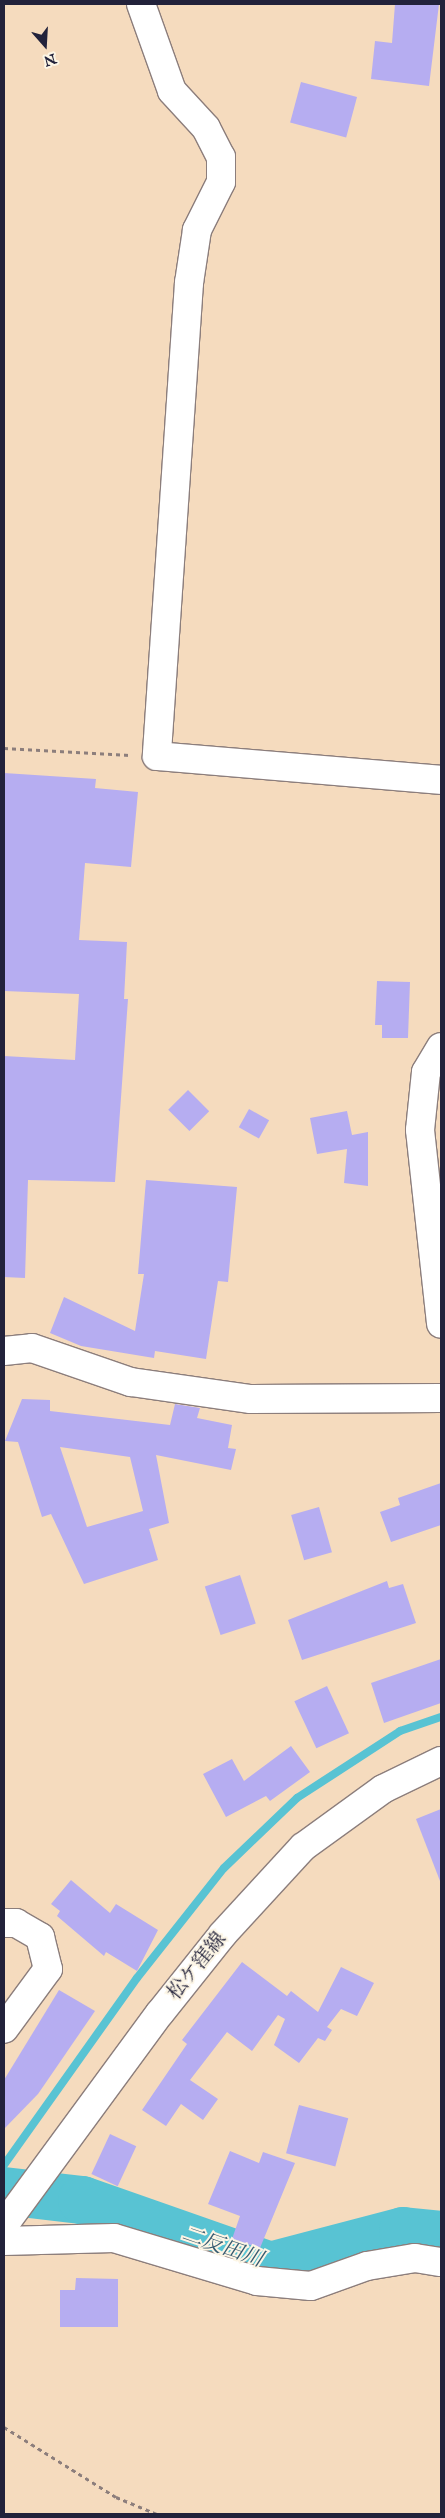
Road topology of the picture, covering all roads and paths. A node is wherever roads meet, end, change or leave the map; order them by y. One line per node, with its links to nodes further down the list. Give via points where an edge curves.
1 (141, 4): 3 (street, via 172,91 206,128 220,157 221,182 198,230 189,282)
2 (4, 748): 3 (path)
3 (157, 756): 4 (street)
4 (441, 780)
5 (441, 1047): 6 (street, via 426,1072 420,1130)
6 (441, 1324)
7 (4, 1351): 8 (street, via 32,1348 131,1382 251,1399)
8 (441, 1398)
9 (441, 1761): 12 (street, 松ケ窪線, via 383,1789 303,1848 223,1934 39,2170)
10 (4, 1923): 11 (street, via 16,1923 40,1937 48,1969)
11 (4, 2029)
12 (4, 2225)
13 (4, 2241): 14 (street, via 114,2238 257,2281 311,2286 367,2266 415,2258)
14 (441, 2262)
15 (4, 2426): 16 (path, via 116,2497)
16 (157, 2514)

